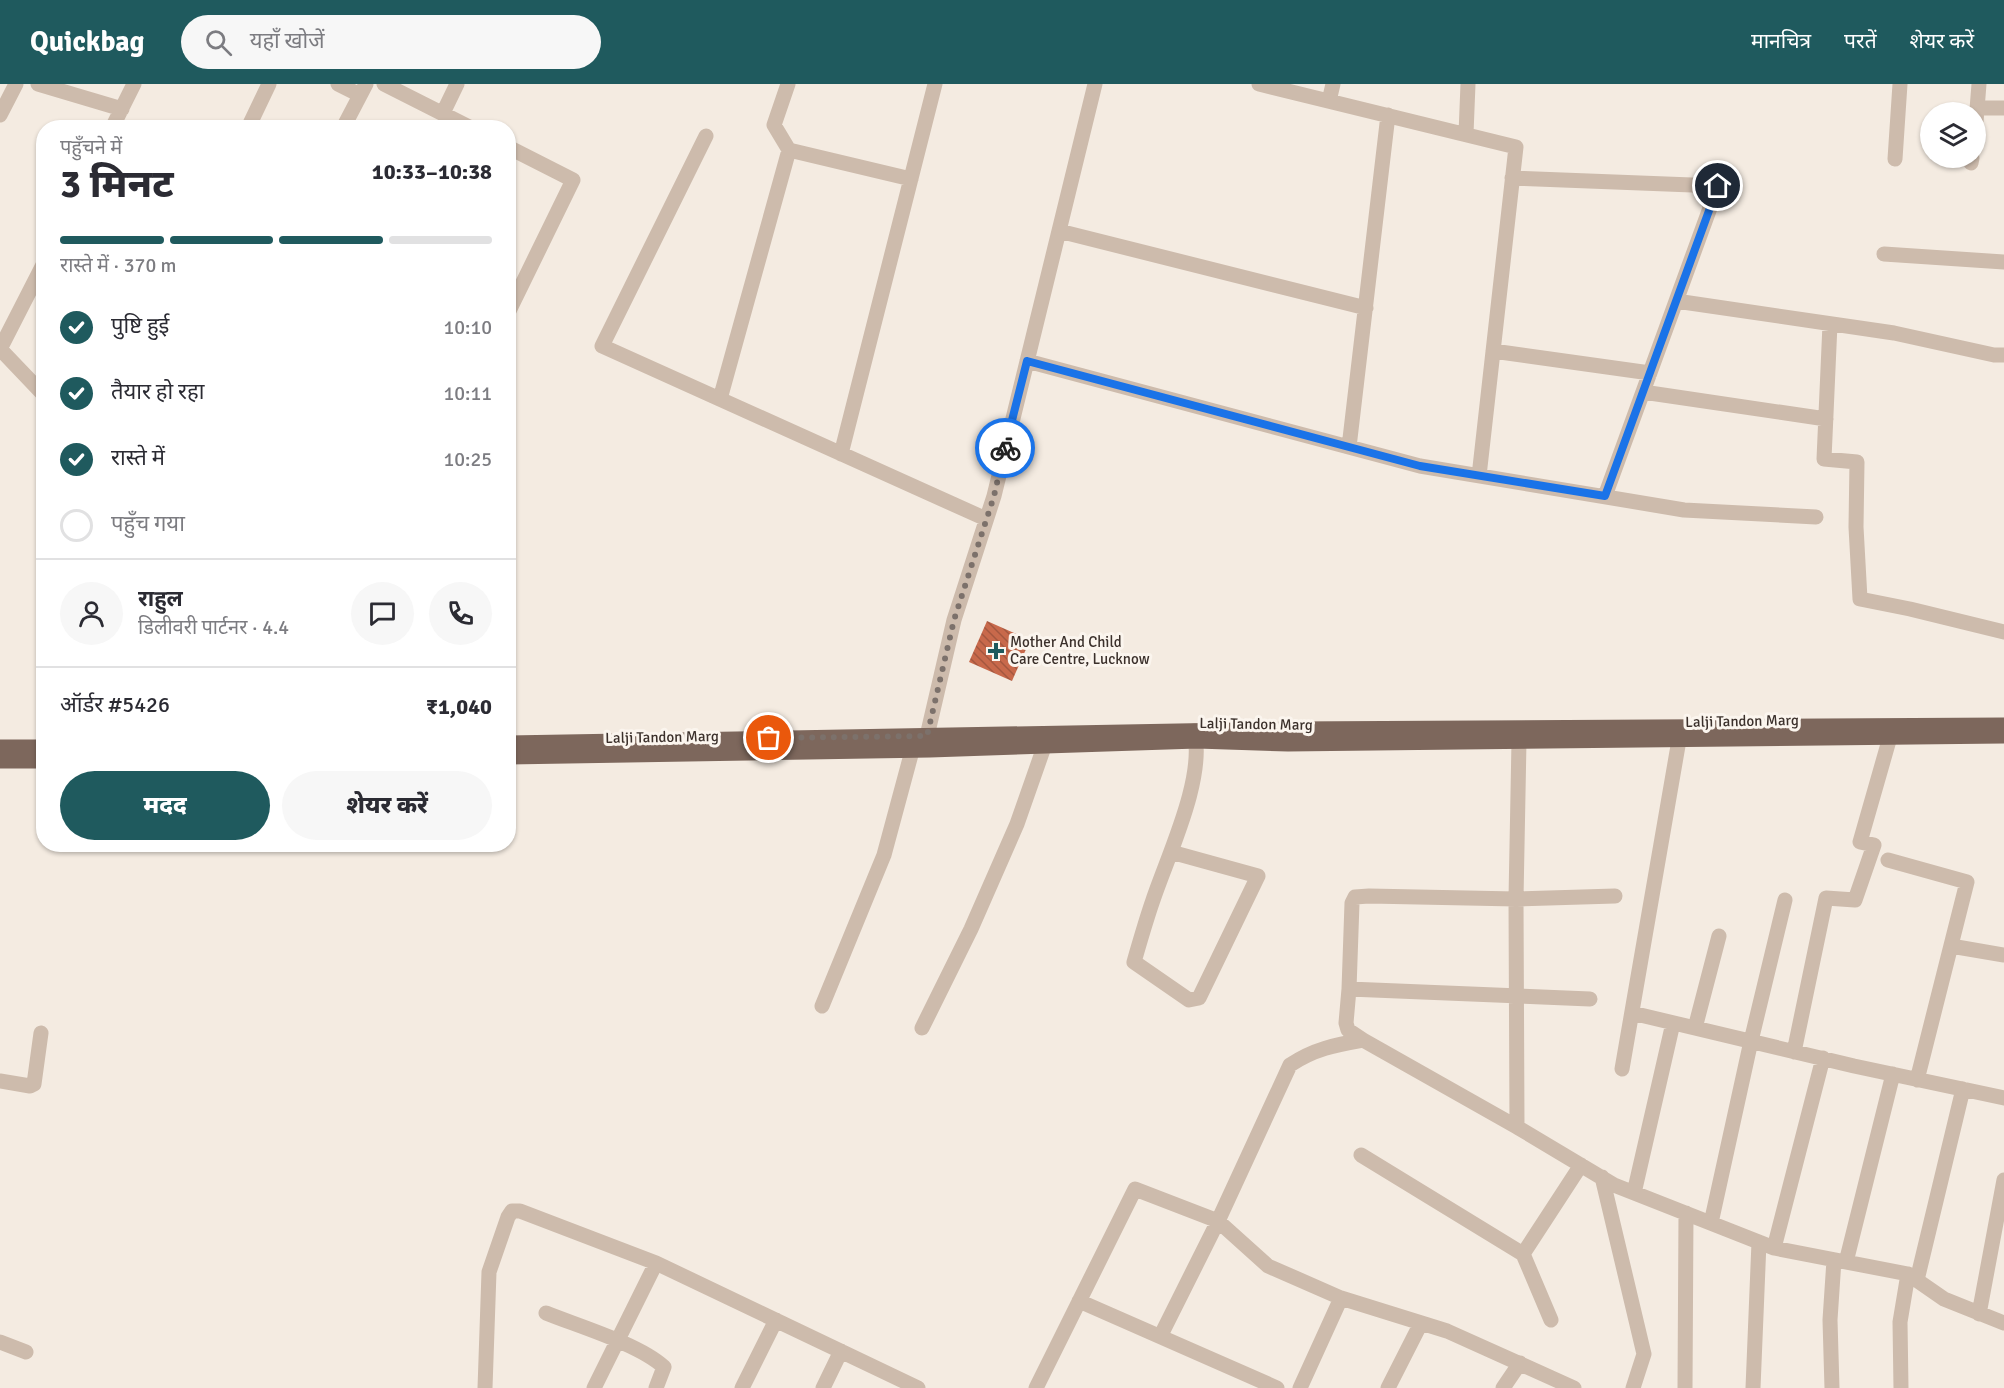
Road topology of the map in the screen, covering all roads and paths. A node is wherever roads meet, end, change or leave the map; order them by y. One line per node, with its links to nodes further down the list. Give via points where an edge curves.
1 (16, 84): 22 (street)
2 (38, 84): 20 (street)
3 (134, 84): 20 (street)
4 (269, 84): 25 (street)
5 (338, 84): 16 (street)
6 (384, 84): 27 (street)
7 (457, 84): 27 (street)
8 (788, 84): 30 (street, via 774,125)
9 (935, 84): 34 (street)
10 (1095, 84): 35 (street)
11 (1259, 84): 17 (street)
12 (1333, 84): 17 (street)
13 (1468, 84): 28 (street)
14 (1900, 84): 32 (street)
15 (1979, 84): 18 (street)
16 (363, 89): 26 (street)
17 (1329, 101): 23 (street)
18 (1977, 102)
19 (2004, 108): 21 (street)
20 (122, 109): 24 (street)
21 (1986, 112)
22 (0, 115)
23 (1388, 115): 28 (street); 41 (street)
24 (117, 120)
25 (252, 120)
26 (347, 120)
27 (448, 120)
28 (1466, 134): 33 (street, via 1516,147)
29 (706, 136): 50 (street, via 602,346)
30 (789, 150): 34 (street); 50 (street)
31 (516, 151): 39 (street, via 573,180)
32 (1895, 159)
33 (1512, 178): 40 (street, via 1718,186); 44 (street)
34 (911, 179): 53 (street)
35 (1059, 231): 41 (street); 46 (street)
36 (1884, 254): 37 (street)
37 (2004, 262)
38 (36, 291): 43 (street)
39 (516, 297)
40 (1676, 301): 42 (street); 47 (street)
41 (1366, 308): 52 (street)
42 (1830, 324): 45 (street); 51 (street)
43 (0, 349): 48 (street)
44 (1493, 351): 47 (street); 54 (street)
45 (2004, 355)
46 (1027, 361): 52 (street); 57 (street)
47 (1650, 374): 49 (street)
48 (36, 387)
49 (1643, 392): 51 (street); 55 (street)
50 (720, 399): 53 (street)
51 (1826, 419): 58 (street, via 1824,459 1857,462 1860,598)
52 (1349, 447): 54 (street, via 1420,466)
53 (841, 454): 57 (street)
54 (1479, 476): 55 (street)
55 (1605, 496): 56 (street, via 1684,510)
56 (1816, 517)
57 (986, 519): 66 (street, via 954,620)
58 (2004, 632)
59 (2004, 725): 60 (main road, Lalji Tandon Marg)
60 (1643, 734): 61 (main road, Lalji Tandon Marg); 64 (main road, Lalji Tandon Marg); 65 (main road, Lalji Tandon Marg)
61 (1195, 736): 65 (main road, Lalji Tandon Marg, via 1288,744); 66 (main road, Lalji Tandon Marg); 69 (main road, Lalji Tandon Marg); 75 (street, via 1192,787)
62 (2004, 736): 63 (main road, Lalji Tandon Marg)
63 (1890, 737): 64 (main road, Lalji Tandon Marg); 94 (street, via 1860,842 1874,845 1855,900 1826,898)
64 (1679, 740): 87 (street)
65 (1519, 741): 78 (street)
66 (929, 743): 69 (main road, Lalji Tandon Marg); 70 (main road, Lalji Tandon Marg); 72 (main road, Lalji Tandon Marg)
67 (0, 747): 68 (main road)
68 (36, 747)
69 (1044, 747): 89 (street, via 1017,824)
70 (516, 750)
71 (516, 750): 72 (main road, Lalji Tandon Marg)
72 (912, 750): 86 (street, via 884,855)
73 (0, 761): 74 (main road)
74 (36, 761)
75 (1171, 852): 75 (street, via 1134,962 1189,1000 1195,1000 1258,876)
76 (1888, 860): 81 (street, via 1967,882)
77 (1615, 896): 78 (street)
78 (1516, 899): 83 (street, via 1355,897); 84 (street)
79 (1785, 900): 93 (street)
80 (1719, 936): 90 (street)
81 (1951, 946): 82 (street); 98 (street)
82 (2004, 955)
83 (1349, 989): 84 (street); 92 (street, via 1346,1023 1348,1030)
84 (1516, 997): 85 (street); 102 (street)
85 (1590, 999)
86 (822, 1006)
87 (1632, 1013): 88 (street); 96 (street)
88 (1673, 1023): 90 (street); 107 (street)
89 (922, 1028)
90 (1695, 1028): 93 (street)
91 (41, 1033): 99 (street, via 34,1084)
92 (1362, 1040): 102 (street); 109 (street, via 1307,1054 1290,1065)
93 (1751, 1041): 94 (street); 110 (street)
94 (1794, 1052): 95 (street)
95 (1823, 1058): 97 (street); 112 (street)
96 (1623, 1069)
97 (1893, 1074): 98 (street); 114 (street)
98 (1917, 1080): 100 (street)
99 (0, 1081)
100 (1963, 1089): 101 (street); 116 (street)
101 (2004, 1098)
102 (1517, 1127): 104 (street)
103 (1361, 1155): 113 (street)
104 (1581, 1165): 105 (street); 113 (street)
105 (1602, 1177): 107 (street); 143 (street, via 1644,1353)
106 (2004, 1180): 120 (street)
107 (1634, 1193): 108 (street)
108 (1686, 1213): 110 (street); 144 (street)
109 (1218, 1221): 117 (street, via 1268,1266); 118 (street, via 1135,1189); 125 (street)
110 (1711, 1223): 111 (street)
111 (1759, 1242): 112 (street); 145 (street)
112 (1774, 1248): 114 (street)
113 (1524, 1254): 122 (street)
114 (1840, 1261): 116 (street); 146 (street, via 1830,1320)
115 (656, 1263): 121 (street); 126 (street); 133 (street, via 512,1211 489,1272)
116 (1913, 1277): 120 (street, via 1944,1299); 147 (street, via 1900,1322)
117 (1341, 1298): 123 (street); 139 (street)
118 (1079, 1301): 125 (street); 132 (street)
119 (546, 1313): 126 (street)
120 (1979, 1314): 124 (street)
121 (776, 1320): 128 (street); 136 (street)
122 (1551, 1320)
123 (1421, 1323): 130 (street); 140 (street)
124 (2004, 1323)
125 (1161, 1335): 138 (street)
126 (617, 1341): 134 (street); 135 (street, via 664,1367)
127 (0, 1342): 129 (street)
128 (842, 1351): 131 (street); 137 (street)
129 (26, 1352)
130 (1520, 1363): 141 (street); 142 (street)
131 (908, 1386)
132 (1041, 1386)
133 (485, 1388)
134 (594, 1388)
135 (656, 1388)
136 (742, 1388)
137 (823, 1388)
138 (1277, 1388)
139 (1300, 1388)
140 (1388, 1388)
141 (1503, 1388)
142 (1574, 1388)
143 (1633, 1388)
144 (1685, 1388)
145 (1753, 1388)
146 (1832, 1388)
147 (1901, 1388)

